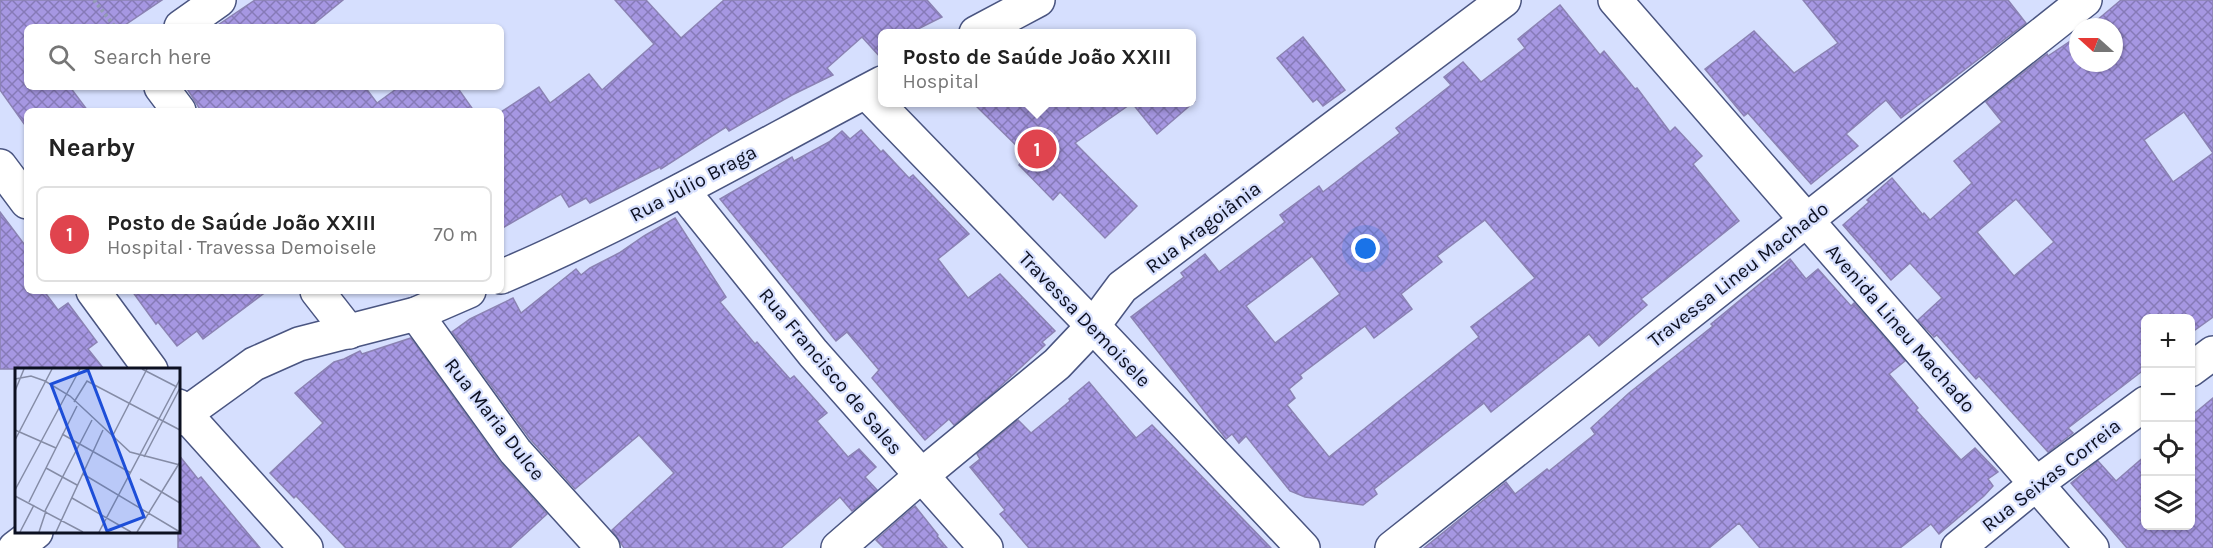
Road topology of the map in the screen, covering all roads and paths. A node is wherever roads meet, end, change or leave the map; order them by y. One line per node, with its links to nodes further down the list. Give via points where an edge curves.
1 (94, 0): 8 (path)
2 (219, 0): 9 (street)
3 (1038, 0): 7 (street)
4 (1504, 0): 23 (street, Rua Aragoiânia, via 1122,288)
5 (1615, 0): 17 (street, Avenida Lineu Machado)
6 (2085, 0): 17 (street, Travessa Lineu Machado)
7 (986, 18)
8 (113, 24)
9 (184, 24)
10 (874, 87): 15 (street, Rua Júlio Braga)
11 (163, 90): 13 (street)
12 (892, 107): 23 (street, Travessa Demoisele)
13 (177, 108)
14 (0, 166): 16 (street)
15 (682, 190): 18 (street, Rua Júlio Braga); 30 (street, Rua Francisco de Sales, via 813,353)
16 (24, 198)
17 (1806, 220): 31 (street, Avenida Lineu Machado); 39 (street, Travessa Lineu Machado)
18 (504, 277)
19 (95, 294): 26 (street)
20 (319, 294): 24 (street)
21 (463, 294): 22 (street)
22 (416, 314): 24 (street); 35 (street, Rua Maria Dulce, via 514,451)
23 (1093, 326): 30 (street, Rua Aragoiânia, via 1057,363); 38 (street, Travessa Demoisele)
24 (349, 332): 29 (street, via 299,344 254,364)
25 (2213, 353): 27 (street)
26 (151, 368)
27 (2193, 368)
28 (2141, 406): 31 (street, Rua Seixas Correia)
29 (181, 413): 34 (street)
30 (921, 476): 36 (street, Rua Aragoiânia); 37 (street, Rua Francisco de Sales)
31 (2036, 484): 40 (street, Rua Seixas Correia); 41 (street, Avenida Lineu Machado)
32 (34, 533): 33 (street)
33 (15, 548)
34 (306, 548)
35 (603, 548)
36 (838, 548)
37 (986, 548)
38 (1303, 548)
39 (1392, 548)
40 (1958, 548)
41 (2092, 548)

